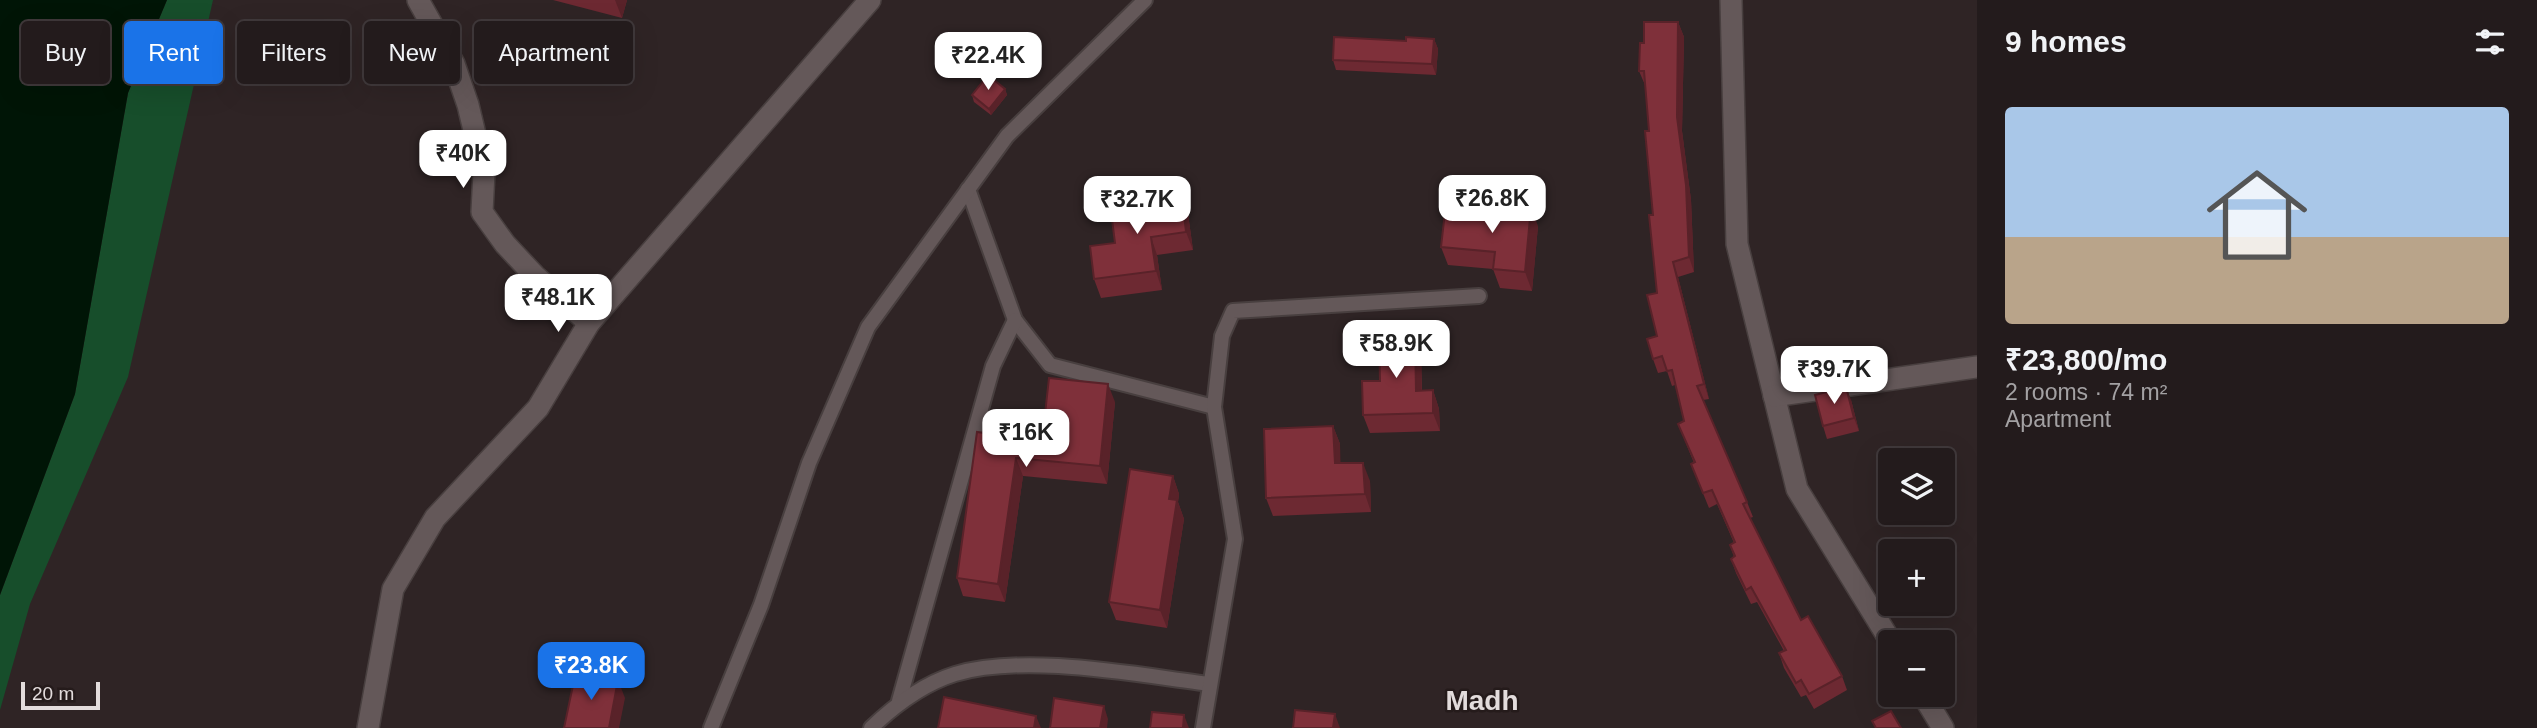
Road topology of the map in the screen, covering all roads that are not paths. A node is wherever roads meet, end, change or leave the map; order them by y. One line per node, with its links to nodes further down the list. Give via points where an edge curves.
1 (418, 0): 8 (street, via 454,64 468,105 484,172 482,212 535,276)
2 (870, 0): 8 (street)
3 (1145, 0): 5 (lane, via 1007,136)
4 (1731, 0): 10 (street, via 1737,244)
5 (968, 189): 7 (lane); 17 (lane, via 868,327 808,463 761,605)
6 (1479, 296): 11 (lane, via 1233,311 1222,336)
7 (1016, 320): 11 (lane, via 1050,365); 14 (lane, via 993,366)
8 (589, 323): 16 (street, via 538,408 435,518 411,553 393,589)
9 (1977, 367): 10 (street)
10 (1774, 396): 12 (street, via 1797,489)
11 (1214, 407): 13 (lane, via 1235,539)
12 (1884, 630)
13 (1210, 684): 14 (lane, via 1084,667 992,668 954,674); 19 (lane)
14 (899, 701): 18 (lane)
15 (1930, 707): 20 (street)
16 (368, 728)
17 (711, 728)
18 (871, 728)
19 (1203, 728)
20 (1943, 728)

